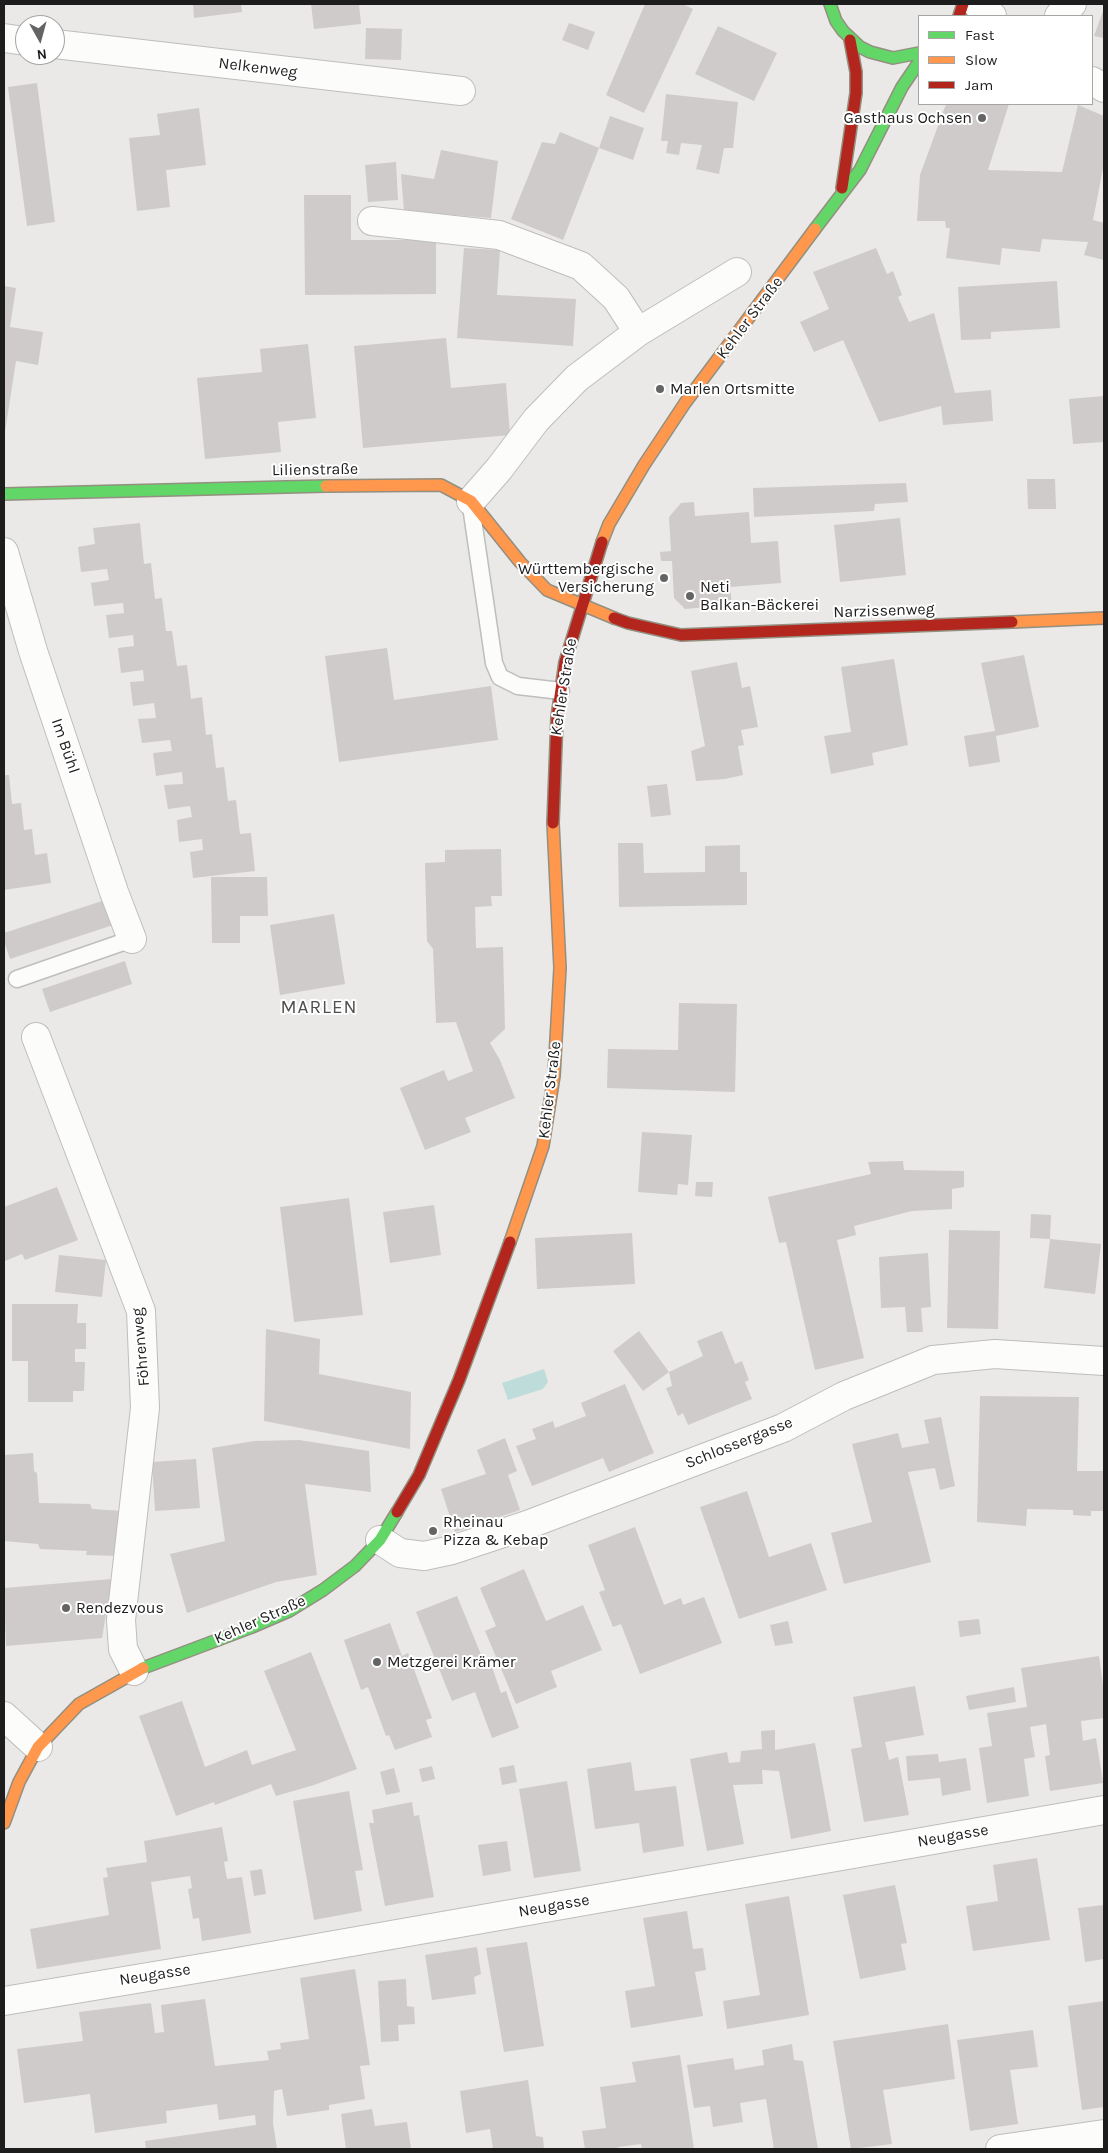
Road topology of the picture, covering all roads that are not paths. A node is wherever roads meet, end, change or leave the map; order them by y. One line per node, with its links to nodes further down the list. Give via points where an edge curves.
1 (821, 4): 4 (main road)
2 (977, 4): 5 (street)
3 (1072, 4): 6 (street)
4 (831, 7): 7 (main road, Kehler Straße)
5 (991, 15)
6 (1060, 15)
7 (850, 40): 9 (main road, Kehler Straße, via 881,56); 14 (main road, Kehler Straße, via 856,94)
8 (65, 45): 13 (street, Nelkenweg)
9 (918, 54)
10 (918, 63): 14 (main road, Kehler Straße, via 902,87 860,170)
11 (1093, 82): 12 (street)
12 (1104, 88)
13 (461, 91)
14 (840, 199): 21 (main road, Kehler Straße, via 685,403 644,465 609,524)
15 (372, 221): 17 (street, via 499,235 581,266 616,298)
16 (737, 272): 17 (street)
17 (638, 332): 19 (street, via 577,378 536,420)
18 (4, 494): 19 (main road, Lilienstraße, via 410,484 441,486)
19 (471, 501): 21 (main road, Lilienstraße, via 547,590); 23 (lane, via 494,662 500,678 518,686)
20 (4, 552): 24 (street, Im Bühl, via 36,661)
21 (580, 606): 22 (main road, Narzissenweg, via 628,623 681,635); 23 (main road, Kehler Straße)
22 (1104, 618)
23 (561, 691): 28 (main road, Kehler Straße, via 553,819 560,968 554,1076 543,1146 459,1380 419,1475)
24 (132, 939): 25 (lane)
25 (18, 979)
26 (36, 1037): 29 (street, Föhrenweg, via 141,1311 145,1408 121,1620 124,1649)
27 (1104, 1362): 28 (street, Schlossergasse, via 995,1354 933,1360 844,1396 783,1428 452,1550 424,1556 400,1553)
28 (380, 1540): 29 (main road, Kehler Straße, via 355,1566 289,1611)
29 (134, 1671): 31 (main road, Kehler Straße, via 79,1704)
30 (4, 1716): 31 (street)
31 (38, 1747): 33 (main road, Kehler Straße, via 19,1782)
32 (1104, 1810): 34 (street, Neugasse)
33 (4, 1823)
34 (4, 2001)
35 (1104, 2134): 36 (street)
36 (1000, 2149)

